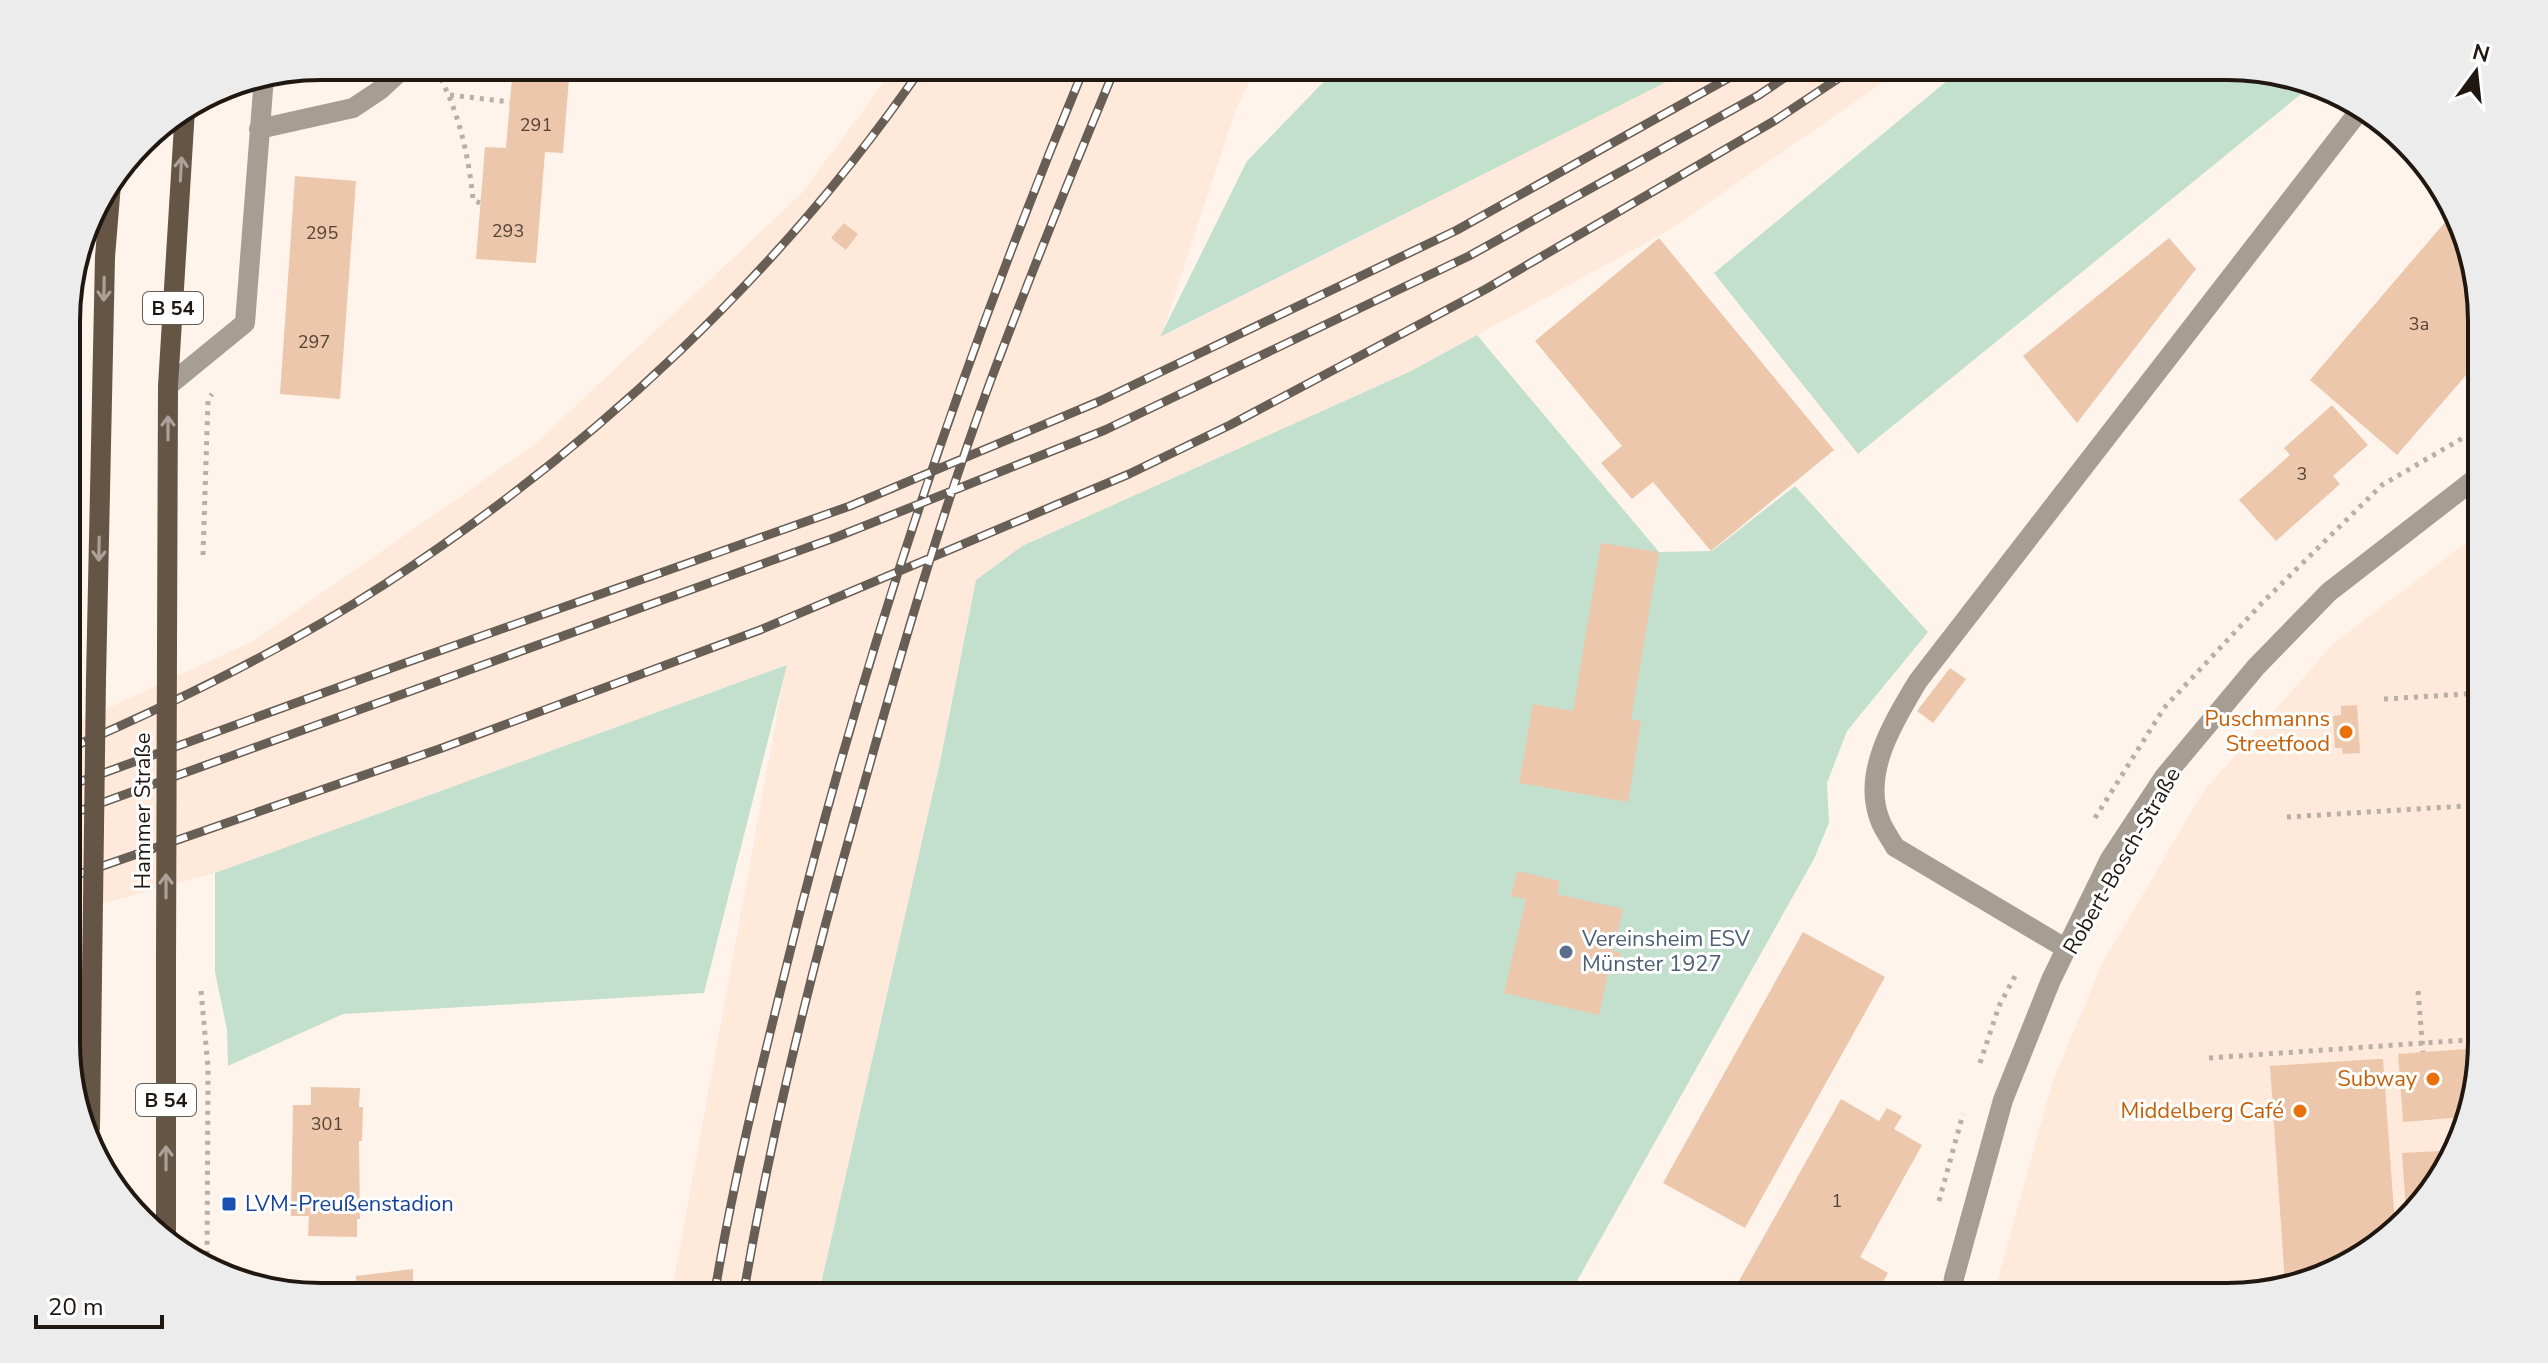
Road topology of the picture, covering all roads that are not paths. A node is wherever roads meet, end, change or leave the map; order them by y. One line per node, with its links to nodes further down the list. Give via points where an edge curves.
1 (390, 81): 5 (street, via 353,108)
2 (263, 88): 5 (street)
3 (2355, 117): 9 (street, Robert-Bosch-Straße, via 1918,681 1880,757 1874,791 1879,819 1895,847)
4 (184, 123): 7 (main road, Hammer Straße / B 54, one-way to 4)
5 (259, 129): 7 (street, via 245,323)
6 (109, 206): 10 (main road, one-way to 10, bridge)
7 (168, 386): 11 (main road, Hammer Straße / B 54, one-way to 7, bridge)
8 (2468, 484): 9 (street, Robert-Bosch-Straße, via 2329,592 2256,667 2164,777 2110,859)
9 (2065, 948): 12 (street, Robert-Bosch-Straße, via 2003,1100)
10 (90, 1111)
11 (166, 1226)
12 (1954, 1282)

